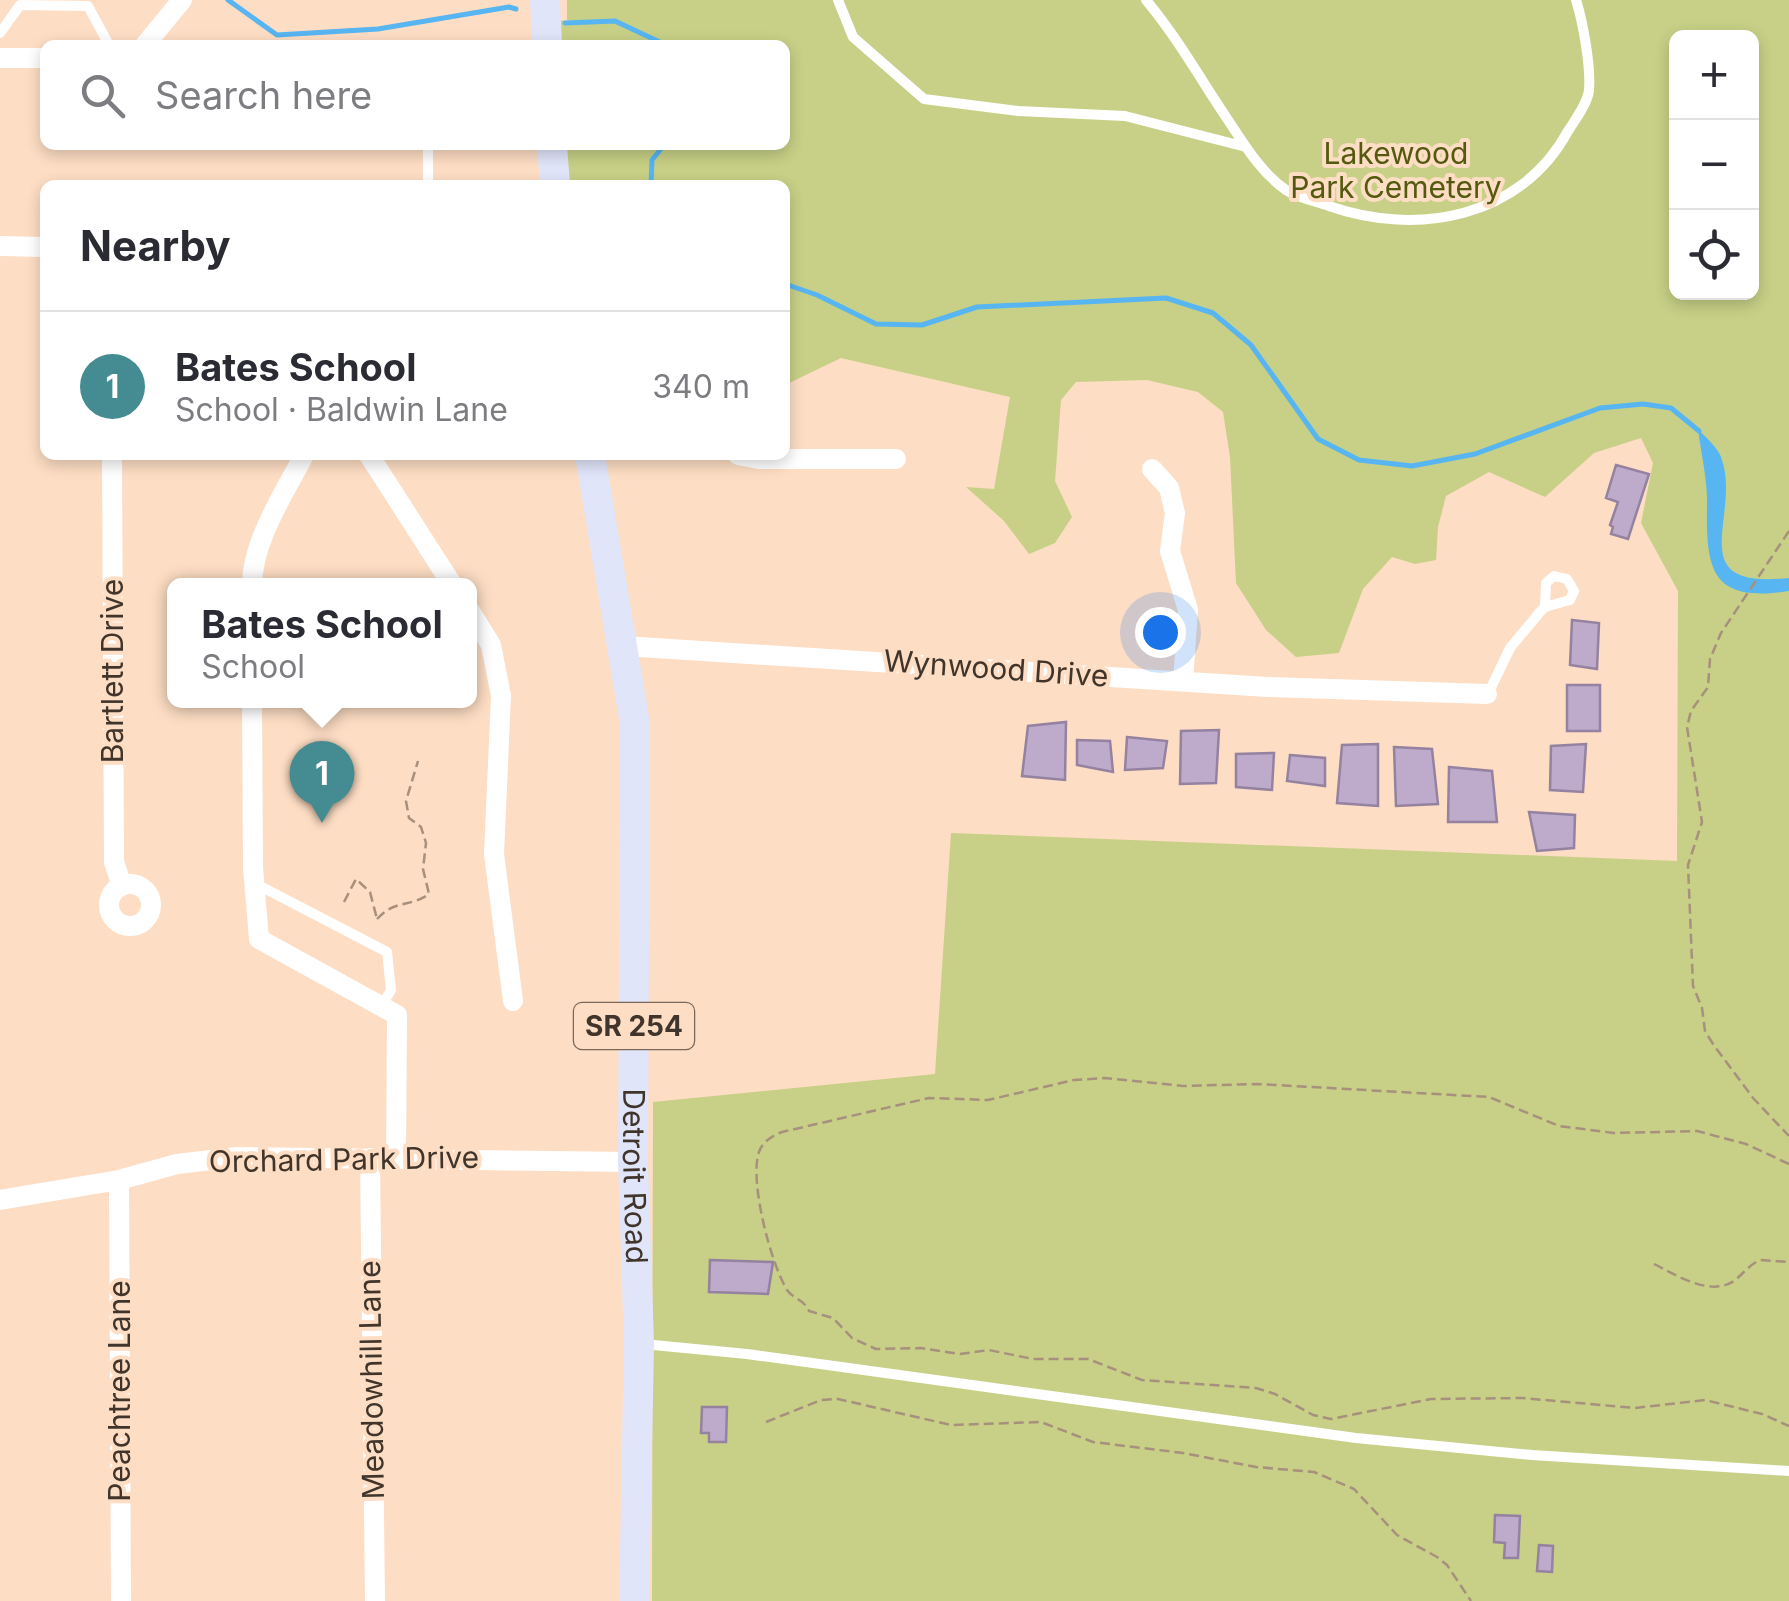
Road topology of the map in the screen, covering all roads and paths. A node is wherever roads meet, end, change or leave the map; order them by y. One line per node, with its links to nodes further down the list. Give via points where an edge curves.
1 (182, 0): 8 (street)
2 (545, 0): 9 (main road)
3 (838, 0): 12 (lane, via 853,37 924,99 1125,116)
4 (1146, 0): 12 (lane)
5 (1576, 0): 12 (lane, via 1589,93 1558,150 1506,198 1440,218 1360,217 1287,191)
6 (0, 33): 7 (lane, via 20,5 88,6)
7 (105, 40)
8 (149, 40)
9 (546, 40)
10 (0, 58): 11 (street)
11 (40, 58)
12 (1246, 147)
13 (428, 150): 15 (lane)
14 (552, 150): 16 (main road)
15 (428, 180)
16 (555, 180)
17 (0, 246): 18 (street)
18 (40, 247)
19 (790, 459): 20 (street)
20 (896, 459)
21 (112, 460): 37 (street, Bartlett Drive, via 114,862)
22 (302, 460): 27 (street)
23 (372, 460): 28 (street)
24 (591, 460): 31 (main road, Detroit Road / SR 254)
25 (1152, 470): 32 (street, via 1169,488 1175,513 1170,552 1188,610)
26 (1789, 530): 41 (path, via 1712,652 1709,684 1687,726 1702,822 1688,865 1692,980 1713,1044)
27 (252, 578)
28 (448, 578)
29 (1545, 607): 33 (lane, via 1510,648)
30 (477, 623): 39 (street, via 491,646 501,696 494,854)
31 (624, 646): 32 (street, Wynwood Drive); 44 (main road, Detroit Road / SR 254, via 635,724)
32 (1183, 681): 33 (street, Wynwood Drive)
33 (1488, 694)
34 (252, 708): 36 (street)
35 (418, 760): 38 (path, via 406,802 426,843 429,894 397,904 377,920 370,892 356,878)
36 (254, 883): 40 (street, via 259,939); 40 (lane, via 387,952 391,990)
37 (122, 886)
38 (344, 902)
39 (514, 1002)
40 (381, 1006): 43 (street, via 397,1015)
41 (1789, 1136)
42 (370, 1158): 43 (street, Orchard Park Drive); 46 (street, Orchard Park Drive, via 238,1157); 55 (street, Meadowhill Lane)
43 (396, 1158): 44 (street, Orchard Park Drive)
44 (633, 1162): 50 (main road, Detroit Road / SR 254)
45 (1789, 1164): 52 (path, via 1696,1130 1614,1133 1559,1126 1489,1097 1095,1078 994,1099 929,1098 782,1132 764,1143 757,1171 766,1234 787,1291 876,1349 1088,1358 1142,1380 1266,1390 1331,1419 1431,1400 1522,1398 1642,1408 1705,1400)
46 (119, 1180): 47 (street, Orchard Park Drive); 54 (street, Peachtree Lane)
47 (0, 1200)
48 (1789, 1262): 49 (path, via 1760,1260 1730,1283 1714,1286)
49 (1654, 1264)
50 (639, 1344): 53 (lane, via 1396,1442); 56 (main road, Detroit Road / SR 254)
51 (766, 1422): 57 (path, via 838,1398 950,1426 1041,1422 1092,1442 1314,1472 1354,1489 1396,1536 1447,1565)
52 (1789, 1426)
53 (1789, 1471)
54 (121, 1601)
55 (375, 1601)
56 (634, 1601)
57 (1471, 1601)

